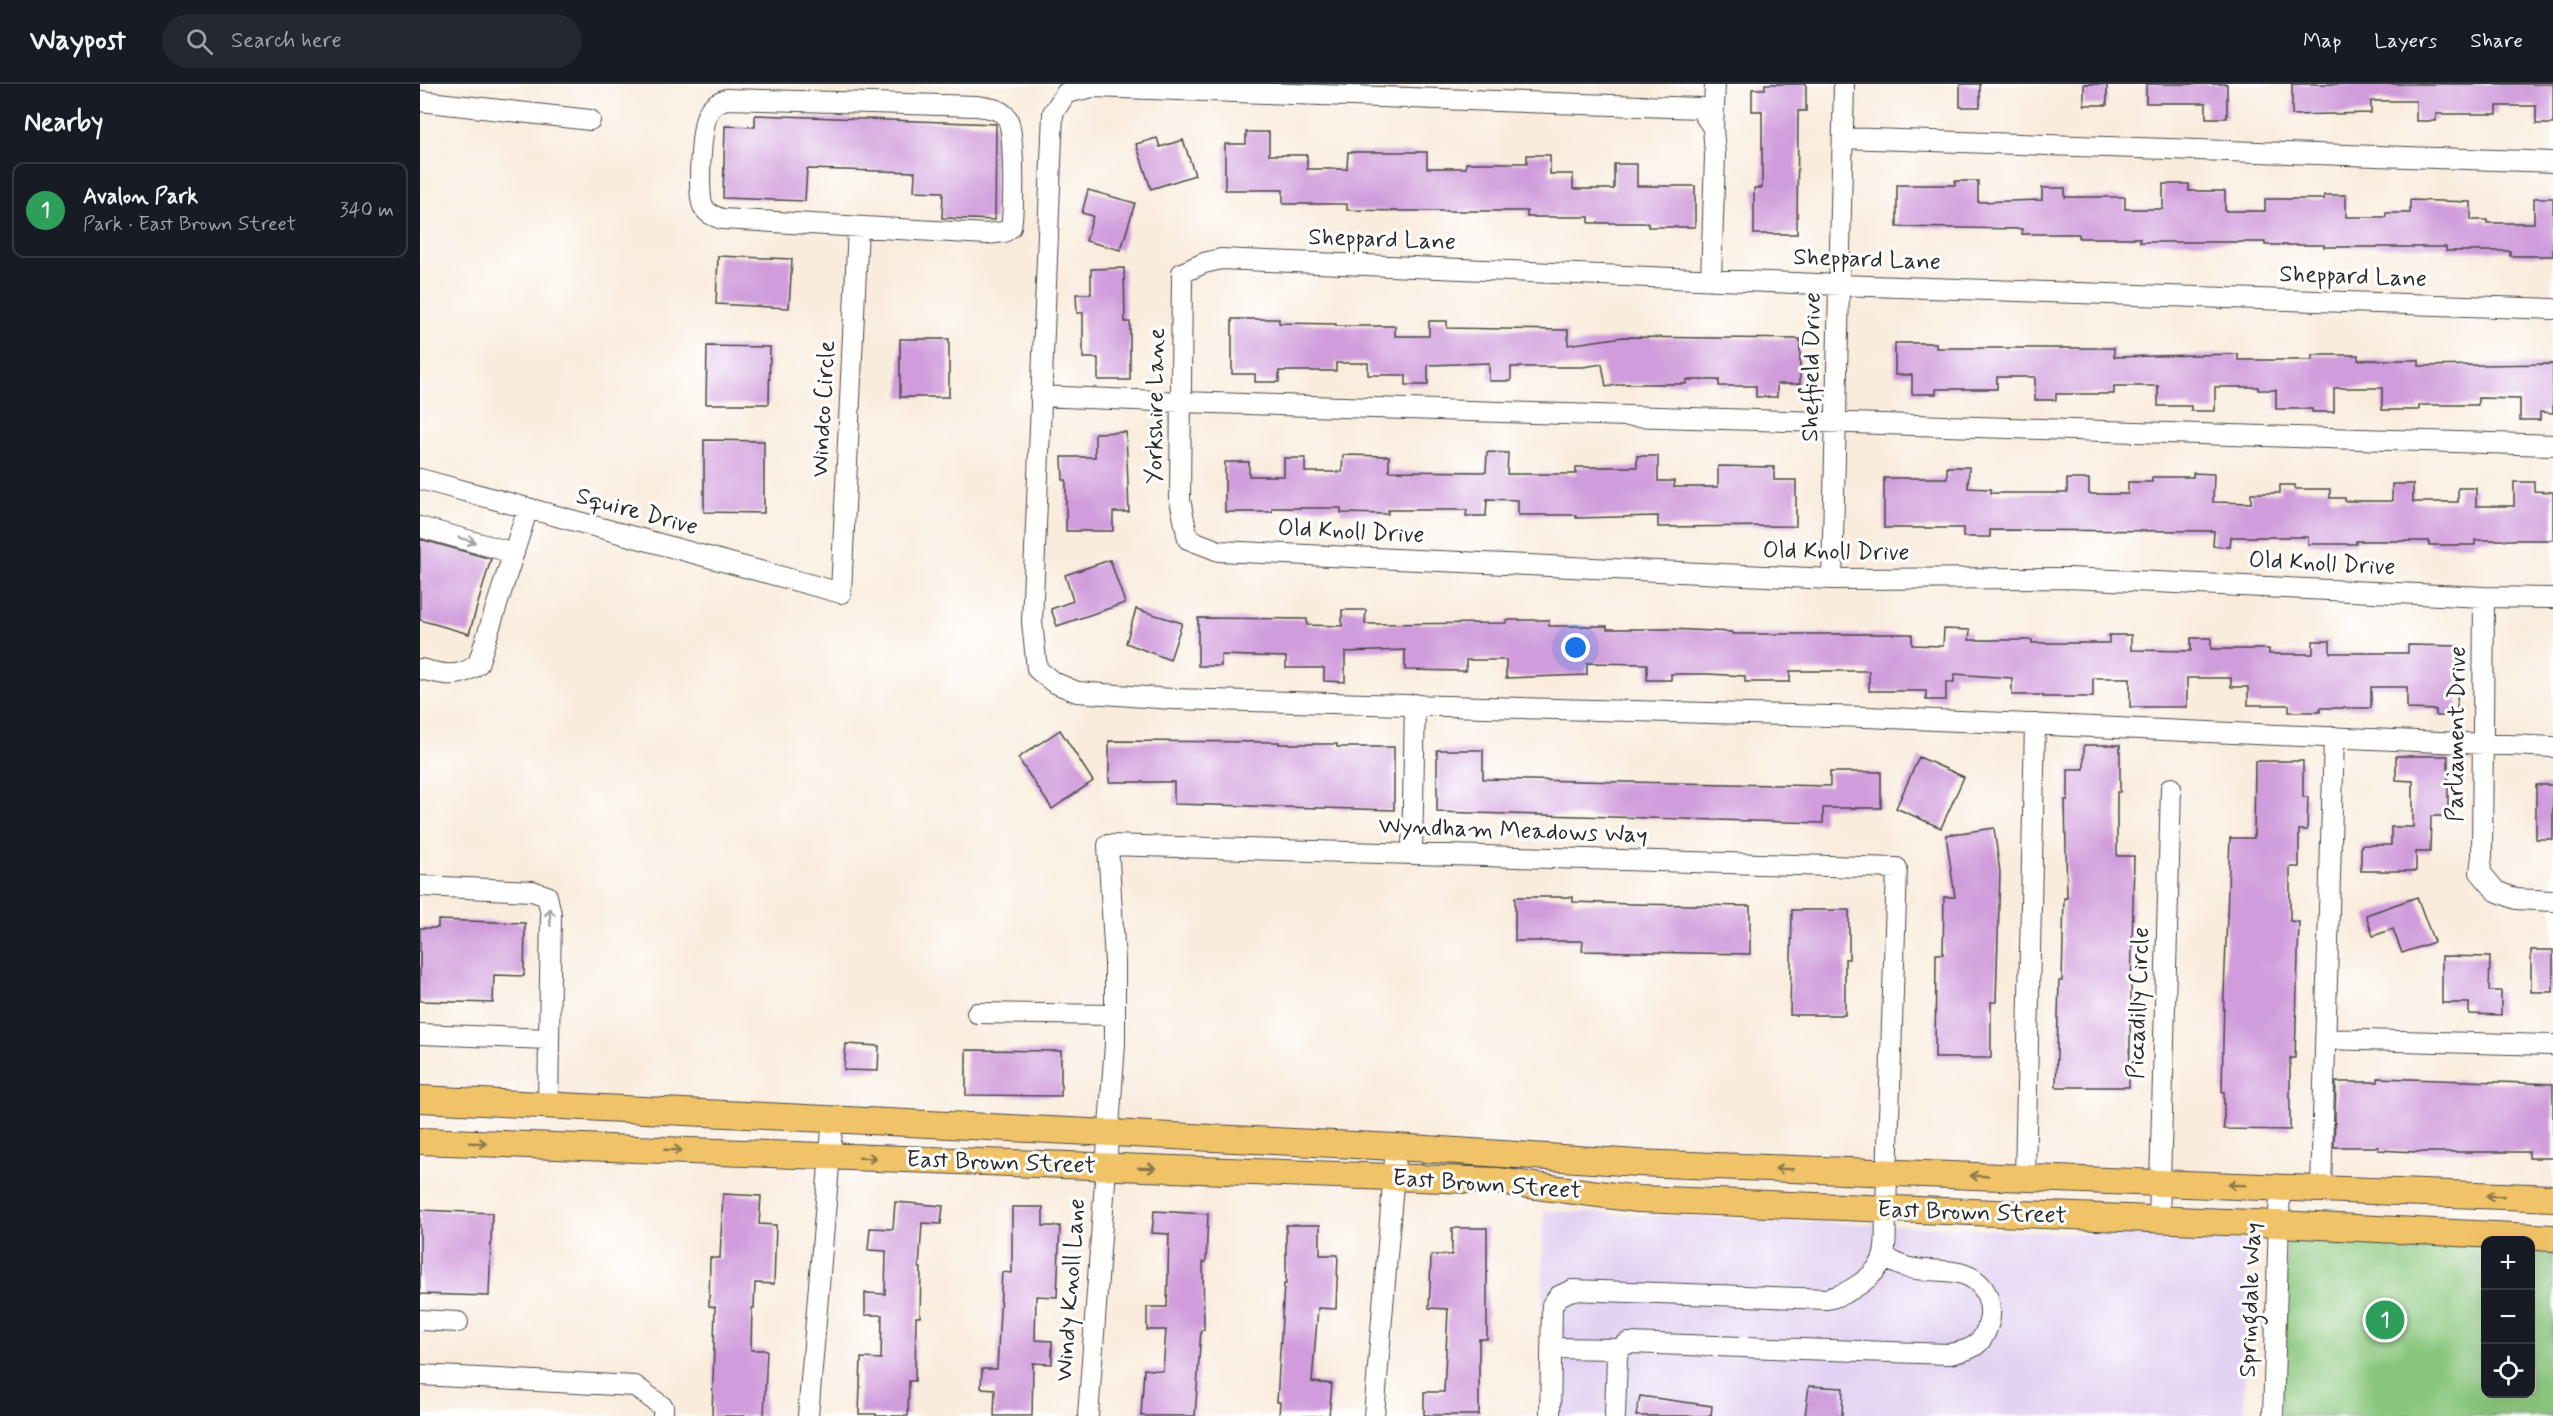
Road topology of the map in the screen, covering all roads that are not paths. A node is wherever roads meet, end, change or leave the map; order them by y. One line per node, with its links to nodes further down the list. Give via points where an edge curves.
1 (1715, 84): 5 (street)
2 (1844, 84): 6 (street, Sheffield Drive)
3 (420, 101): 4 (street)
4 (590, 120)
5 (1713, 128): 10 (street); 13 (street, via 1700,108 1093,87 1066,93 1053,113)
6 (1843, 138): 7 (street); 11 (street, Sheffield Drive)
7 (2553, 162)
8 (858, 227): 8 (street, via 987,234 1008,230 1012,222 1012,134 1007,118 998,109 977,105 726,99 715,103 703,127 700,192 709,214 722,219); 23 (street, Windco Circle)
9 (1182, 273): 10 (street, Sheppard Lane, via 1221,259); 14 (street, Yorkshire Lane)
10 (1711, 280): 11 (street, Sheppard Lane)
11 (1840, 285): 12 (street, Sheppard Lane); 15 (street, Sheffield Drive)
12 (2553, 309)
13 (1040, 396): 14 (street); 27 (street, via 1032,622 1037,669 1053,682 1077,692 1172,699)
14 (1181, 402): 15 (street); 20 (street, Yorkshire Lane, via 1180,500)
15 (1836, 423): 16 (street); 22 (street, Sheffield Drive)
16 (2553, 445)
17 (420, 479): 18 (street, Squire Drive)
18 (528, 508): 21 (street); 23 (street, Squire Drive)
19 (420, 527): 21 (street, one-way to 21)
20 (1188, 539): 22 (street, Old Knoll Drive, via 1218,551)
21 (514, 553): 26 (street, via 478,664 466,673 448,675)
22 (1832, 579): 24 (street, Old Knoll Drive, via 2068,578)
23 (841, 593)
24 (2484, 597): 25 (street, Old Knoll Drive); 30 (street, Parliament Drive)
25 (2553, 598)
26 (420, 669)
27 (1415, 704): 28 (street); 33 (street)
28 (2035, 724): 29 (street); 51 (street)
29 (2334, 737): 30 (street); 40 (street)
30 (2483, 743): 31 (street); 35 (street, Parliament Drive, via 2480,872 2496,891 2516,899)
31 (2553, 747)
32 (2171, 788): 53 (street, Piccadilly Circle)
33 (1412, 854): 37 (street, Wyndham Meadows Way, via 1108,845); 50 (street, Wyndham Meadows Way, via 1897,868)
34 (420, 886): 39 (street, one-way to 34, via 551,914 547,896 532,891)
35 (2553, 901)
36 (977, 1013): 37 (street)
37 (1115, 1015): 45 (street, Wyndham Meadows Way)
38 (420, 1034): 39 (street)
39 (549, 1039): 43 (street)
40 (2325, 1039): 41 (street); 55 (street)
41 (2553, 1045)
42 (420, 1099): 43 (main road, East Brown Street)
43 (548, 1105): 44 (main road, East Brown Street)
44 (833, 1118): 45 (main road, East Brown Street); 48 (street)
45 (1108, 1132): 47 (main road, East Brown Street); 49 (street, Wyndham Meadows Way)
46 (420, 1141): 48 (main road, East Brown Street, one-way to 48)
47 (1396, 1147): 50 (main road, East Brown Street, one-way to 47, via 1636,1163); 52 (street)
48 (829, 1156): 49 (main road, East Brown Street, one-way to 49); 68 (street)
49 (1105, 1167): 52 (main road, East Brown Street, one-way to 52); 69 (street, Windy Knoll Lane)
50 (1887, 1173): 51 (main road, East Brown Street, one-way to 50); 57 (street, Wyndham Meadows Way)
51 (2025, 1177): 53 (main road, East Brown Street)
52 (1394, 1178): 57 (main road, East Brown Street, via 1497,1181 1638,1199); 70 (street)
53 (2160, 1182): 54 (main road, East Brown Street, one-way to 53); 58 (street, Piccadilly Circle)
54 (2280, 1186): 55 (main road, East Brown Street); 59 (street, Springdale Way)
55 (2321, 1188): 56 (main road, East Brown Street, one-way to 55)
56 (2553, 1198)
57 (1886, 1210): 58 (main road, East Brown Street); 61 (street, Wyndham Meadows Way)
58 (2158, 1220): 59 (main road, East Brown Street)
59 (2278, 1224): 60 (main road, East Brown Street); 73 (street, Springdale Way)
60 (2553, 1238)
61 (1884, 1255): 64 (street, via 1860,1285 1836,1298 1572,1290 1552,1305); 65 (street, via 1894,1264 1908,1268 1960,1273 1974,1279 1990,1302 1991,1315 1981,1341 1968,1350 1949,1354 1628,1343)
62 (420, 1320): 63 (street)
63 (458, 1322)
64 (1551, 1347): 65 (street); 71 (street)
65 (1619, 1349): 72 (street)
66 (420, 1375): 67 (street, via 635,1386 663,1407)
67 (663, 1416)
68 (808, 1416)
69 (1088, 1416)
70 (1374, 1416)
71 (1550, 1416)
72 (1615, 1416)
73 (2273, 1416)

